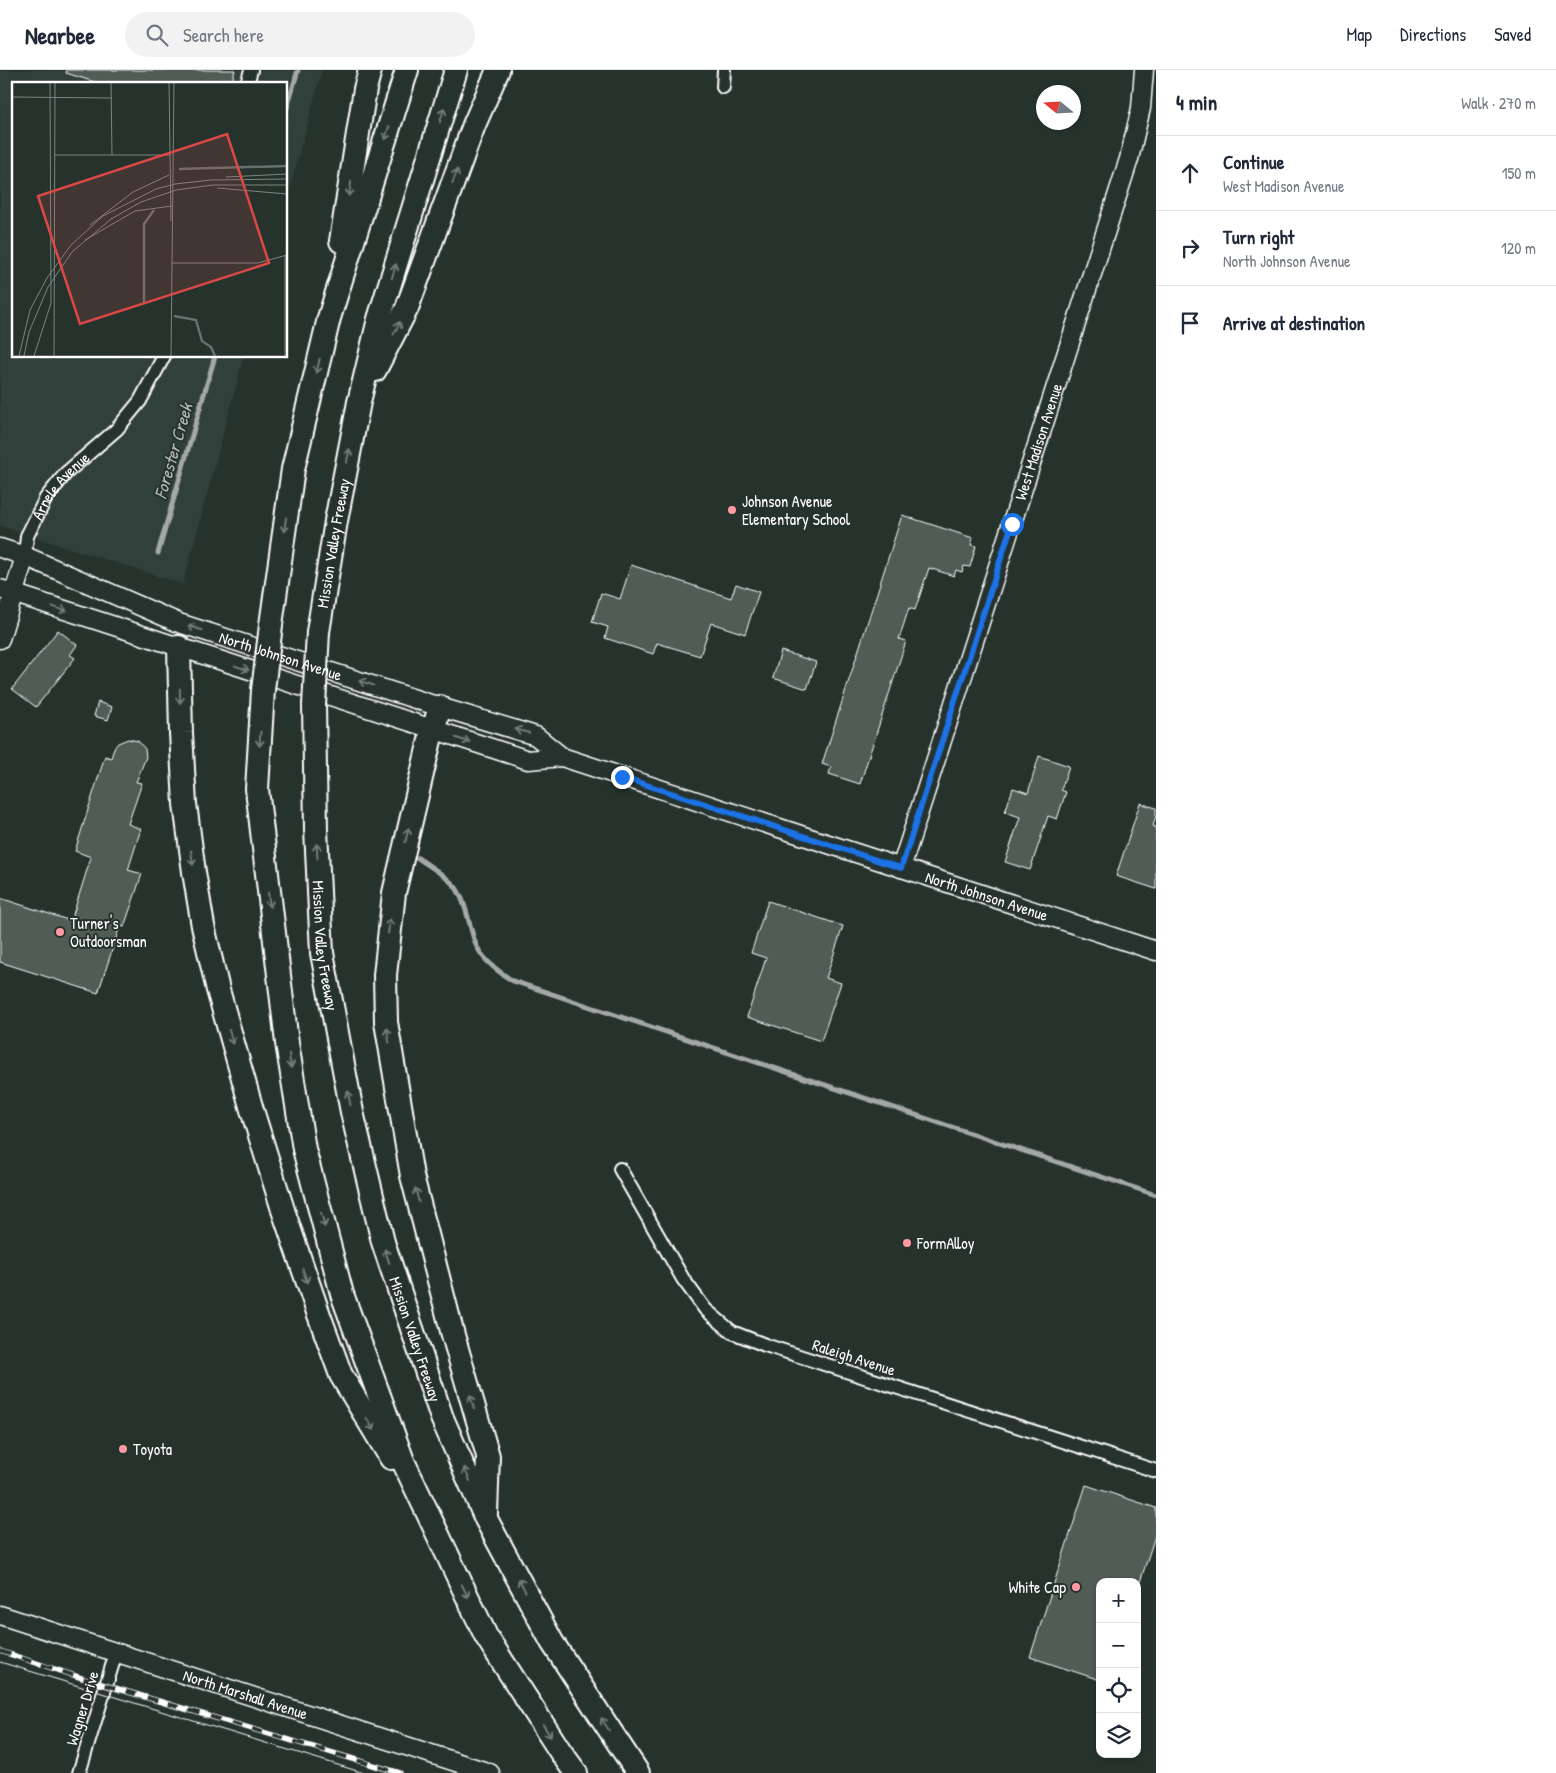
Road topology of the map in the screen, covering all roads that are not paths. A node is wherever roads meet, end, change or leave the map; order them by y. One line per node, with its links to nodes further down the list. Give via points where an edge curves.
1 (370, 70): 8 (highway, one-way to 8)
2 (408, 70): 8 (highway, one-way to 8)
3 (498, 70): 10 (highway, one-way to 3, via 407,308 474,125)
4 (724, 70): 7 (street)
5 (1144, 70): 19 (main road, West Madison Avenue, via 1129,159)
6 (455, 75): 10 (highway, Mission Valley Freeway, one-way to 6, via 379,319)
7 (723, 86)
8 (329, 318): 24 (highway, one-way to 24, bridge, via 293,469 270,625 257,789 287,1043 304,1149 342,1294 403,1461)
9 (163, 358): 12 (street, Arnele Avenue, via 140,401 117,429 66,473 46,498 27,536)
10 (358, 402): 23 (highway, Mission Valley Freeway, one-way to 10, bridge, via 442,1418 383,1242 352,1112 322,953 314,705 318,632)
11 (0, 548): 12 (main road, North Johnson Avenue)
12 (25, 556): 13 (main road, Arnele Avenue); 16 (main road, North Johnson Avenue, one-way to 12, via 179,623)
13 (7, 591): 14 (main road, Arnele Avenue); 15 (main road, North Johnson Avenue, one-way to 15)
14 (0, 639)
15 (179, 647): 17 (main road, North Johnson Avenue, one-way to 17); 24 (highway, one-way to 24, via 185,804 194,872 218,990 252,1110 287,1223 341,1375)
16 (440, 707): 17 (highway); 18 (main road, North Johnson Avenue, one-way to 16, via 536,736)
17 (433, 730): 18 (main road, North Johnson Avenue, one-way to 18, via 528,760); 23 (highway, one-way to 17, via 488,1456 452,1335 412,1176 386,1022 385,976 394,894)
18 (562, 757): 19 (main road, North Johnson Avenue)
19 (901, 868): 20 (main road, North Johnson Avenue)
20 (1156, 950)
21 (620, 1169): 22 (street, Raleigh Avenue, via 683,1279 705,1309 732,1332)
22 (1156, 1471)
23 (486, 1519): 27 (highway, Mission Valley Freeway, one-way to 23, via 552,1642)
24 (444, 1547): 30 (highway, one-way to 30, via 486,1636)
25 (0, 1615): 26 (main road, North Marshall Avenue)
26 (116, 1653): 28 (street, Wagner Drive); 29 (main road, North Marshall Avenue)
27 (635, 1769)
28 (79, 1773)
29 (490, 1773)
30 (576, 1773)

